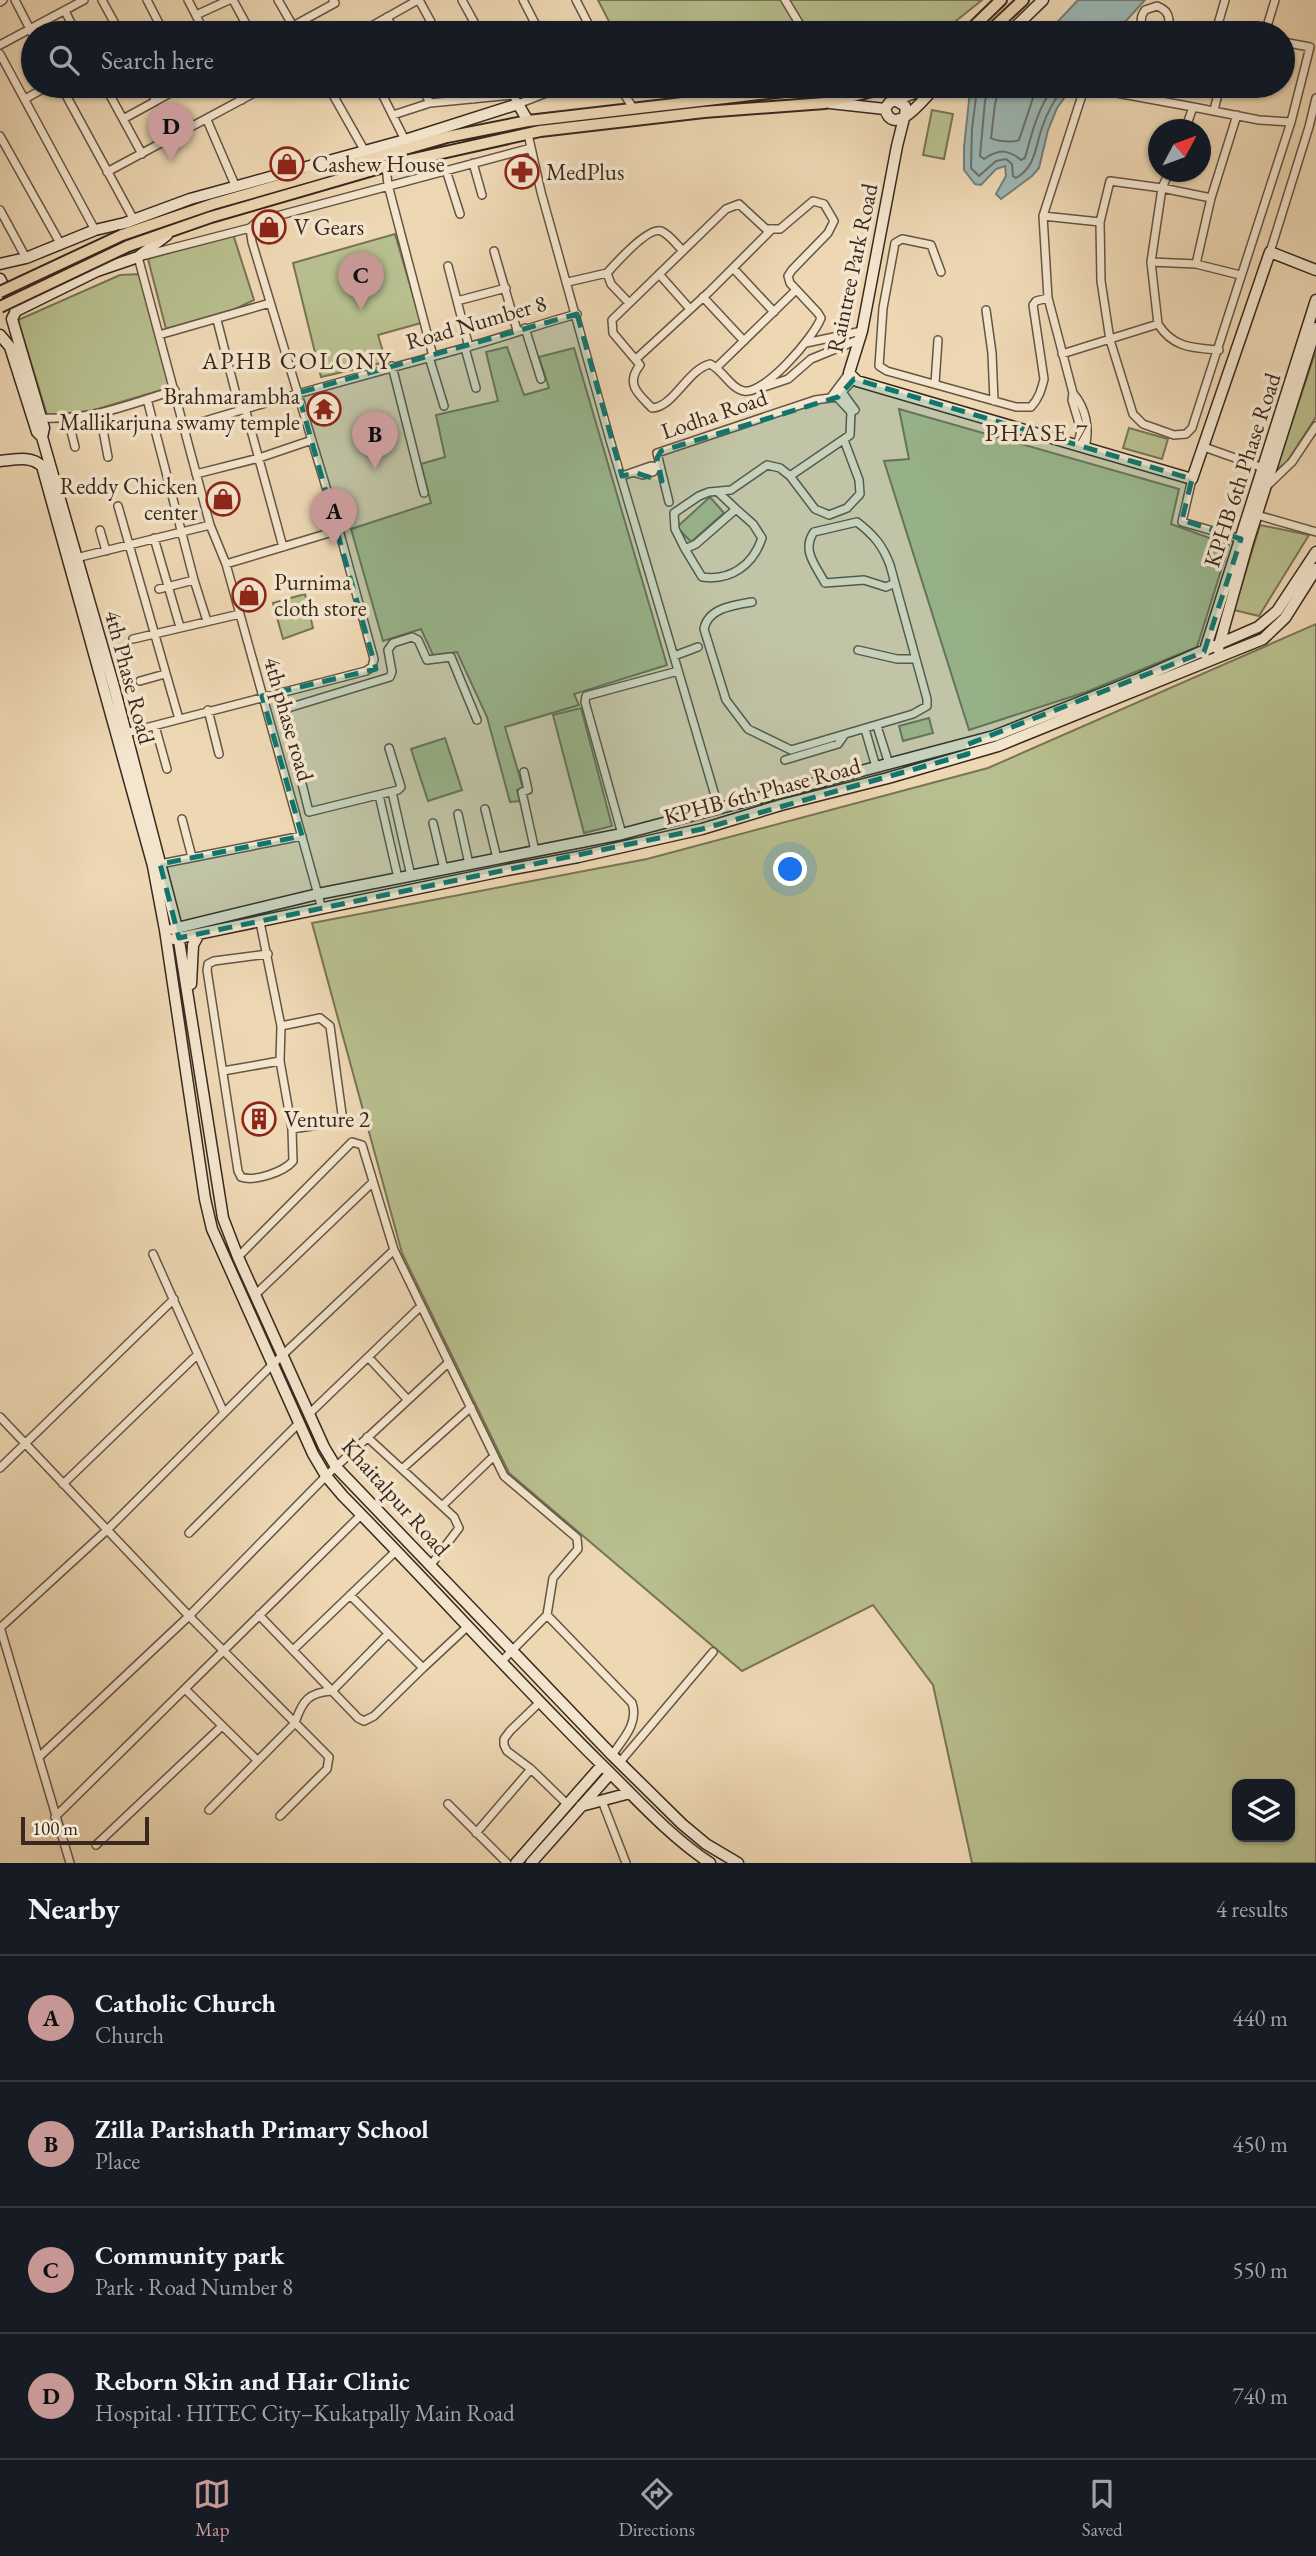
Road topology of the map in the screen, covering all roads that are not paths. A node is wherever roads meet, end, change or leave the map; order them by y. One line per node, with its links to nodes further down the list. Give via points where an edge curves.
1 (15, 0): 25 (street)
2 (85, 0): 22 (street)
3 (102, 0): 28 (street)
4 (146, 0): 29 (street)
5 (188, 0): 23 (street)
6 (231, 0): 23 (street); 31 (street)
7 (278, 0): 32 (street)
8 (419, 0): 24 (street); 36 (street)
9 (462, 0): 37 (street)
10 (523, 0): 38 (street)
11 (576, 0): 39 (street)
12 (785, 0): 40 (street)
13 (1001, 0): 41 (main road)
14 (1023, 0): 42 (main road)
15 (1043, 0): 43 (street)
16 (1166, 0): 21 (street)
17 (1225, 0): 46 (street)
18 (1276, 0): 47 (street)
19 (336, 1): 33 (street)
20 (1151, 4): 21 (street); 44 (street)
21 (1164, 9): 45 (street)
22 (65, 11): 26 (street); 27 (street)
23 (196, 15): 30 (street)
24 (387, 17): 34 (street); 35 (street)
25 (26, 21)
26 (49, 21)
27 (70, 21)
28 (113, 21)
29 (157, 21)
30 (199, 21)
31 (244, 21)
32 (290, 21)
33 (308, 21)
34 (380, 21)
35 (389, 21)
36 (430, 21)
37 (473, 21)
38 (534, 21)
39 (587, 21)
40 (798, 21)
41 (979, 21)
42 (1001, 21)
43 (1021, 21)
44 (1141, 21)
45 (1169, 21)
46 (1219, 21)
47 (1269, 21)
48 (21, 36): 49 (street)
49 (0, 45)
50 (1295, 45): 90 (street, via 1310,47)
51 (0, 54): 52 (street)
52 (21, 92)
53 (67, 98): 101 (street)
54 (112, 98): 86 (street)
55 (154, 98): 76 (street)
56 (161, 98): 76 (street)
57 (246, 98): 74 (street)
58 (335, 98): 97 (street)
59 (384, 98): 83 (street)
60 (427, 98): 77 (street)
61 (520, 98): 73 (street)
62 (627, 98): 80 (street)
63 (722, 98): 80 (main road)
64 (845, 98): 78 (main road)
65 (901, 98): 75 (street)
66 (924, 98): 85 (street)
67 (1081, 98): 110 (street)
68 (1147, 98): 79 (street)
69 (1217, 98): 81 (street)
70 (1316, 98): 120 (street)
71 (25, 99): 116 (street)
72 (473, 99): 73 (street); 77 (street)
73 (516, 99): 89 (street); 93 (street)
74 (242, 100): 88 (street)
75 (895, 100): 82 (street, via 889,103); 85 (street, via 905,106)
76 (156, 101): 86 (street)
77 (430, 103): 83 (street)
78 (825, 103): 82 (street); 91 (main road, via 704,112)
79 (1193, 107): 81 (street); 87 (street)
80 (633, 108): 89 (main road)
81 (1214, 110): 84 (street)
82 (887, 114): 85 (street, via 897,121); 94 (street, Raintree Park Road)
83 (393, 115): 93 (street)
84 (1237, 115): 90 (street); 107 (street)
85 (905, 118): 94 (street, Raintree Park Road)
86 (123, 119): 96 (street)
87 (1189, 119)
88 (207, 120): 96 (street); 103 (street)
89 (528, 121): 97 (main road)
90 (1292, 122): 132 (street)
91 (528, 134): 95 (street); 99 (main road)
92 (0, 136): 117 (street)
93 (405, 140): 97 (street)
94 (897, 146): 156 (street, Raintree Park Road)
95 (531, 148): 98 (street); 134 (street)
96 (142, 154): 101 (street)
97 (367, 154): 103 (street); 137 (main road, bridge, via 122,235)
98 (473, 163): 100 (street); 106 (street)
99 (386, 166): 104 (street); 113 (main road)
100 (446, 170): 104 (street); 109 (street)
101 (107, 172): 111 (street)
102 (1165, 182): 105 (street)
103 (235, 185): 111 (street)
104 (388, 185): 114 (street, via 258,221); 165 (street)
105 (1163, 188): 107 (street); 112 (street, via 1110,181); 123 (street)
106 (482, 195)
107 (1211, 198): 125 (street)
108 (0, 210): 122 (street)
109 (460, 214)
110 (1043, 216): 112 (street); 139 (street)
111 (134, 220): 116 (street)
112 (1100, 222): 158 (street, via 1101,281)
113 (176, 228): 121 (street); 144 (main road, bridge)
114 (250, 228): 121 (street); 142 (street)
115 (772, 229): 119 (street, via 766,229 739,204 726,209); 127 (street); 136 (street, via 780,229 813,201 824,204 834,221 788,276)
116 (95, 230): 117 (street)
117 (60, 243): 122 (street)
118 (494, 251): 135 (street)
119 (683, 251): 130 (street, via 658,230); 131 (street)
120 (1270, 252): 128 (street); 192 (street)
121 (138, 257): 147 (street, via 97,271); 155 (street, 4th phase road)
122 (26, 258): 124 (street)
123 (1151, 262): 125 (street); 151 (street)
124 (0, 264)
125 (1196, 264): 132 (street)
126 (448, 266): 141 (street)
127 (733, 268): 138 (street); 148 (street)
128 (1316, 270)
129 (941, 272): 172 (street, via 931,245 902,239 895,243 878,358 879,366 887,371)
130 (607, 273): 134 (street); 143 (street)
131 (659, 274): 143 (street); 145 (street)
132 (1240, 275): 163 (street)
133 (0, 279): 147 (street)
134 (568, 282): 149 (street)
135 (506, 288): 141 (street); 153 (street)
136 (796, 290): 148 (street); 161 (street, via 821,318)
137 (0, 292)
138 (703, 297): 145 (street); 159 (street)
139 (1048, 298): 164 (street); 179 (street, via 1033,305 1044,379 1038,399 1031,407)
140 (1316, 300): 197 (street, KPHB 6th Phase Road)
141 (457, 301): 162 (street)
142 (270, 303): 150 (street); 176 (street)
143 (628, 303): 166 (street, via 611,325)
144 (0, 307)
145 (690, 309): 166 (street)
146 (986, 310): 179 (street)
147 (16, 311): 184 (street, 4th Phase Road, via 12,319)
148 (774, 312): 159 (street)
149 (577, 314): 153 (street, Road Number 8); 199 (street)
150 (217, 320): 155 (street); 181 (street)
151 (1158, 324): 158 (street); 163 (street, via 1166,337 1189,348)
152 (1316, 328): 197 (street, KPHB 6th Phase Road)
153 (521, 329): 162 (street, Road Number 8); 171 (street)
154 (0, 335): 184 (street, 4th Phase Road, via 10,347)
155 (159, 335): 175 (street, 4th phase road)
156 (861, 335): 160 (street); 167 (street); 170 (street, Raintree Park Road)
157 (938, 340): 172 (street)
158 (1110, 340): 163 (street, via 1133,414 1143,424 1174,435 1192,428); 164 (street)
159 (744, 341): 169 (street)
160 (822, 341): 161 (street); 167 (street)
161 (806, 343): 174 (street)
162 (467, 347): 165 (street, Road Number 8); 173 (street)
163 (1219, 350)
164 (1062, 354): 190 (street)
165 (431, 356): 168 (street, Road Number 8); 180 (street)
166 (636, 359): 169 (street, via 639,365 632,386 652,408 662,405 704,366)
167 (811, 359): 174 (street, via 788,379)
168 (392, 366): 176 (street, Road Number 8); 204 (street)
169 (717, 368): 174 (street, via 739,390)
170 (851, 377): 177 (street); 177 (street); 190 (street, Raintree Park Road)
171 (541, 379)
172 (935, 383): 179 (street)
173 (476, 388)
174 (757, 389)
175 (175, 390): 178 (street); 186 (street, 4th phase road)
176 (298, 394): 181 (street, Road Number 8); 188 (street)
177 (838, 394): 182 (street); 189 (street, via 851,412 852,429); 196 (street, Lodha Road, via 661,451)
178 (146, 400): 183 (street); 212 (street)
179 (995, 401)
180 (443, 406)
181 (242, 409): 186 (street, Road Number 8); 194 (street)
182 (855, 410)
183 (100, 414): 185 (street); 193 (street)
184 (37, 419): 185 (street); 221 (street, 4th Phase Road, via 44,428 42,437)
185 (68, 419): 191 (street)
186 (185, 426): 198 (street, 4th phase road)
187 (1316, 426): 202 (street, via 1292,462)
188 (312, 440): 194 (street); 211 (street)
189 (844, 440): 200 (street); 200 (street, via 860,494 847,508 829,514 815,509)
190 (1081, 446): 201 (street, Raintree Park Road)
191 (75, 447)
192 (1204, 447): 197 (street); 201 (street)
193 (108, 457)
194 (259, 458): 198 (street); 217 (street)
195 (0, 461): 284 (street, 4th Phase Road, via 28,458 42,466 153,866)
196 (657, 468): 199 (street); 205 (street, Lodha Road)
197 (1267, 470): 202 (street, KPHB 6th Phase Road); 215 (street, KPHB 6th Phase Road)
198 (196, 474): 209 (street, 4th phase road)
199 (622, 476): 238 (street)
200 (790, 476): 203 (street, via 767,465)
201 (1192, 478): 215 (street, via 1182,522)
202 (1266, 487): 208 (street, KPHB 6th Phase Road)
203 (719, 493): 207 (street); 218 (street, via 699,496 674,513 675,529)
204 (424, 494)
205 (669, 502)
206 (118, 506): 216 (street)
207 (736, 509): 218 (street); 218 (street, via 762,538 740,570 727,577 702,577)
208 (1256, 515): 213 (street); 234 (street, KPHB 6th Phase Road)
209 (210, 525): 212 (street); 222 (street, 4th phase road)
210 (100, 530): 219 (street)
211 (339, 530): 217 (street); 245 (street, via 374,659 372,667)
212 (181, 531): 214 (street); 224 (street)
213 (1316, 531)
214 (154, 538): 216 (street); 226 (street)
215 (1241, 540): 237 (street, KPHB 6th Phase Road)
216 (130, 544): 219 (street); 232 (street)
217 (283, 547): 222 (street)
218 (685, 549)
219 (106, 551): 221 (street)
220 (1316, 552): 234 (street, KPHB 6th Phase Road, via 1271,617)
221 (76, 558): 252 (street, 4th Phase Road)
222 (226, 564): 229 (street, 4th phase road)
223 (1316, 569): 239 (street, KPHB 6th Phase Road, via 1272,633)
224 (194, 580): 226 (street); 230 (street)
225 (895, 583): 225 (street, via 883,548 857,523 814,532 808,541 808,552 825,583 864,580 886,587); 240 (street)
226 (168, 586): 227 (street); 231 (street)
227 (159, 589)
228 (752, 602): 253 (street, via 727,607 706,620 704,629 726,700 748,729 791,750)
229 (240, 614): 230 (street); 245 (street, 4th phase road)
230 (207, 621): 231 (street)
231 (180, 626): 232 (street)
232 (153, 634): 233 (street); 243 (street)
233 (133, 639)
234 (1219, 646): 237 (street, KPHB 6th Phase Road); 239 (street)
235 (698, 647): 238 (street)
236 (859, 650): 240 (street)
237 (1204, 652): 241 (street); 255 (street, KPHB 6th Phase Road)
238 (674, 656): 242 (street)
239 (1216, 658): 241 (street, KPHB 6th Phase Road)
240 (916, 659): 250 (street, via 927,706)
241 (1203, 664): 255 (street, KPHB 6th Phase Road, via 998,746)
242 (678, 671): 265 (street); 269 (street, via 586,696)
243 (164, 674): 244 (street); 247 (street)
244 (140, 681)
245 (262, 696): 246 (street); 270 (street, 4th phase road)
246 (208, 710): 247 (street); 256 (street)
247 (179, 719): 249 (street)
248 (477, 720): 263 (street, via 451,657 428,660 412,637 393,643 388,650 390,677 284,711 309,813)
249 (155, 726): 252 (street); 260 (street)
250 (878, 728): 251 (street); 258 (street)
251 (865, 729): 253 (street); 259 (street)
252 (126, 733): 274 (street, 4th Phase Road)
253 (843, 736): 257 (street, via 838,744)
254 (389, 748): 262 (street, via 401,787)
255 (967, 750): 258 (street, KPHB 6th Phase Road); 280 (street, KPHB 6th Phase Road, via 702,829)
256 (219, 754)
257 (785, 760)
258 (889, 764): 259 (street, KPHB 6th Phase Road)
259 (876, 767): 265 (street, KPHB 6th Phase Road)
260 (167, 769)
261 (524, 772): 271 (street, via 528,790 522,792)
262 (392, 792): 263 (street); 277 (street)
263 (379, 795): 278 (street)
264 (485, 809): 273 (street)
265 (719, 809): 269 (street, KPHB 6th Phase Road)
266 (458, 814): 275 (street)
267 (182, 819): 272 (street)
268 (433, 823): 276 (street)
269 (622, 834): 271 (street, KPHB 6th Phase Road)
270 (302, 836): 272 (street); 279 (street, 4th phase road)
271 (535, 851): 273 (street, KPHB 6th Phase Road)
272 (192, 858): 274 (street)
273 (497, 858): 275 (street, KPHB 6th Phase Road)
274 (160, 863): 282 (street, 4th Phase Road)
275 (469, 864): 276 (street, KPHB 6th Phase Road)
276 (444, 869): 277 (street, KPHB 6th Phase Road)
277 (411, 876): 278 (street, KPHB 6th Phase Road)
278 (398, 878): 279 (street, KPHB 6th Phase Road)
279 (318, 894): 280 (street, 4th phase road); 282 (street, KPHB 6th Phase Road)
280 (322, 909): 281 (street, KPHB 6th Phase Road)
281 (260, 922): 283 (street, KPHB 6th Phase Road); 285 (street)
282 (178, 933): 283 (street, KPHB 6th Phase Road); 284 (street, KPHB 6th Phase Road); 286 (street, Khaitalpur Road)
283 (199, 934): 286 (street, via 193,945)
284 (166, 935): 302 (street, Khaitalpur Road, via 212,1229)
285 (268, 954): 287 (street); 289 (street, via 208,964)
286 (188, 995): 294 (street, Khaitalpur Road, via 217,1190)
287 (281, 1026): 288 (street); 290 (street, via 320,1018 330,1026 342,1114 338,1122)
288 (280, 1061): 289 (street); 290 (street)
289 (223, 1071): 290 (street, via 240,1177 247,1180 289,1166 293,1161)
290 (292, 1129)
291 (373, 1182): 292 (street); 294 (street, via 362,1145 352,1142); 295 (street)
292 (394, 1250): 297 (street); 298 (street)
293 (153, 1254): 296 (street)
294 (237, 1257): 295 (street, Khaitalpur Road)
295 (255, 1295): 298 (street, Khaitalpur Road)
296 (174, 1299): 299 (street); 310 (street)
297 (421, 1306): 300 (street); 301 (street)
298 (283, 1354): 302 (street); 306 (street, Khaitalpur Road)
299 (197, 1355): 305 (street); 316 (street)
300 (369, 1357): 303 (street); 306 (street)
301 (448, 1363): 303 (street); 304 (street)
302 (272, 1365): 305 (street); 308 (street, Khaitalpur Road)
303 (408, 1400): 309 (street)
304 (471, 1407): 311 (street); 314 (street)
305 (224, 1413): 319 (street)
306 (309, 1414): 312 (street, Khaitalpur Road)
307 (0, 1417): 310 (street)
308 (299, 1423): 315 (street, Khaitalpur Road); 320 (street)
309 (367, 1437): 312 (street); 314 (street)
310 (26, 1444): 313 (street); 316 (street)
311 (494, 1456): 317 (street); 325 (street, via 504,1476 577,1538 578,1549 553,1578)
312 (336, 1466): 315 (street); 322 (street, Khaitalpur Road)
313 (0, 1468)
314 (402, 1469): 317 (street)
315 (326, 1476): 318 (street, Khaitalpur Road); 326 (street)
316 (63, 1484): 319 (street)
317 (442, 1506): 322 (street, via 459,1528)
318 (361, 1515): 321 (street, Khaitalpur Road); 324 (street)
319 (107, 1530): 326 (street); 328 (street)
320 (189, 1533)
321 (396, 1551): 323 (street); 327 (street, Khaitalpur Road)
322 (430, 1566): 332 (street, Khaitalpur Road)
323 (350, 1595): 329 (street); 330 (street)
324 (259, 1615): 330 (street); 331 (street)
325 (547, 1615): 332 (street); 342 (street, via 632,1703 633,1724)
326 (189, 1616): 331 (street); 341 (street)
327 (468, 1626): 334 (street, Khaitalpur Road); 335 (street)
328 (0, 1627): 341 (street)
329 (388, 1634): 335 (street); 337 (street)
330 (293, 1650): 337 (street)
331 (225, 1651): 336 (street); 339 (street)
332 (512, 1651): 334 (street); 342 (street, Khaitalpur Road)
333 (713, 1651): 342 (street)
334 (502, 1661): 338 (street, Khaitalpur Road)
335 (423, 1668): 337 (street, via 368,1720 358,1717)
336 (186, 1690): 340 (street); 354 (street)
337 (332, 1691): 339 (street, via 307,1697)
338 (539, 1703): 344 (street, Khaitalpur Road); 345 (street, via 504,1739 507,1751)
339 (295, 1723): 343 (street); 353 (street, via 329,1756 327,1769)
340 (222, 1726): 343 (street); 356 (street)
341 (39, 1757): 354 (street)
342 (616, 1758): 363 (street, Khaitalpur Road, via 698,1837)
343 (257, 1760): 352 (street)
344 (602, 1765): 346 (street, Khaitalpur Road); 350 (street)
345 (531, 1769): 350 (street); 355 (street)
346 (610, 1774): 347 (street, Khaitalpur Road); 351 (street)
347 (631, 1793): 348 (street); 362 (street, Khaitalpur Road)
348 (602, 1801): 351 (street); 361 (street)
349 (448, 1804): 355 (street)
350 (568, 1805): 359 (street)
351 (580, 1806): 360 (street)
352 (209, 1810)
353 (279, 1816)
354 (55, 1817): 357 (street)
355 (476, 1833): 358 (street)
356 (96, 1845)
357 (70, 1863)
358 (507, 1863)
359 (516, 1863)
360 (531, 1863)
361 (626, 1863)
362 (710, 1863)
363 (738, 1863)

